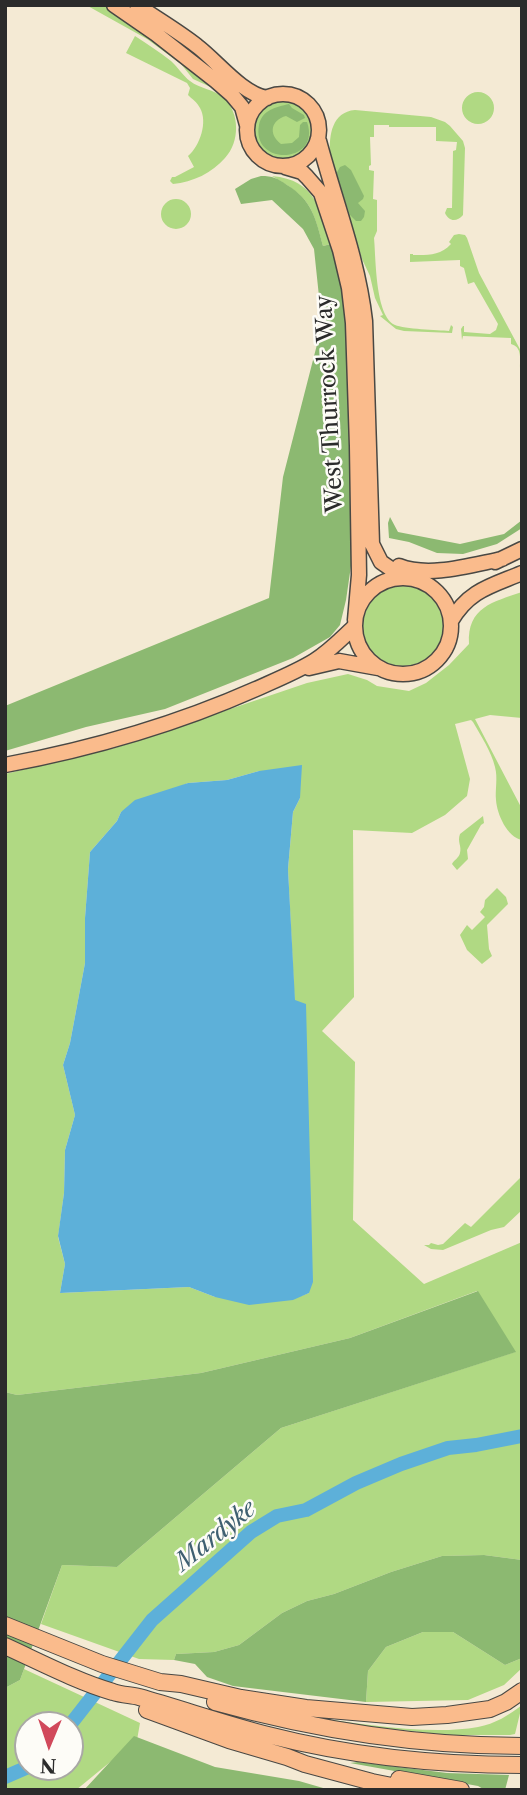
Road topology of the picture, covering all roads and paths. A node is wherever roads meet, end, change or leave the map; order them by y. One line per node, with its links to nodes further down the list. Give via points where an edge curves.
1 (114, 5): 4 (main road, via 232,95 242,107)
2 (137, 5): 3 (main road, via 197,46 238,83)
3 (267, 97): 4 (main road, via 254,109); 5 (main road, via 285,94 303,99 317,115)
4 (247, 126): 6 (main road, via 257,156)
5 (318, 141): 6 (main road, via 306,159); 7 (main road, West Thurrock Way, via 363,302)
6 (285, 167): 13 (main road, West Thurrock Way, via 302,172 321,193 349,288 358,446)
7 (370, 527): 9 (main road, via 387,558 407,569 443,569); 11 (main road, West Thurrock Way, via 381,562)
8 (522, 549): 9 (main road)
9 (502, 559): 11 (main road, via 446,577)
10 (522, 573): 12 (main road, via 472,595)
11 (407, 578): 12 (main road, via 436,590); 13 (main road, via 389,580 369,592)
12 (451, 621): 14 (main road, via 446,648 432,664 404,674)
13 (355, 623): 14 (main road, via 363,652); 15 (main road, via 330,650)
14 (380, 668): 15 (main road, via 339,661)
15 (297, 671): 16 (main road, via 220,705 150,728)
16 (5, 765)
17 (5, 1625): 20 (highway, via 160,1682)
18 (5, 1646): 20 (highway, via 137,1706)
19 (522, 1690): 20 (highway, via 482,1712 412,1717 272,1703)
20 (175, 1701): 21 (highway, via 418,1742); 22 (highway, via 229,1740); 23 (highway, via 271,1736 334,1749 431,1761)
21 (517, 1746)
22 (287, 1757): 24 (highway); 25 (highway)
23 (517, 1765)
24 (412, 1790)
25 (461, 1790)

